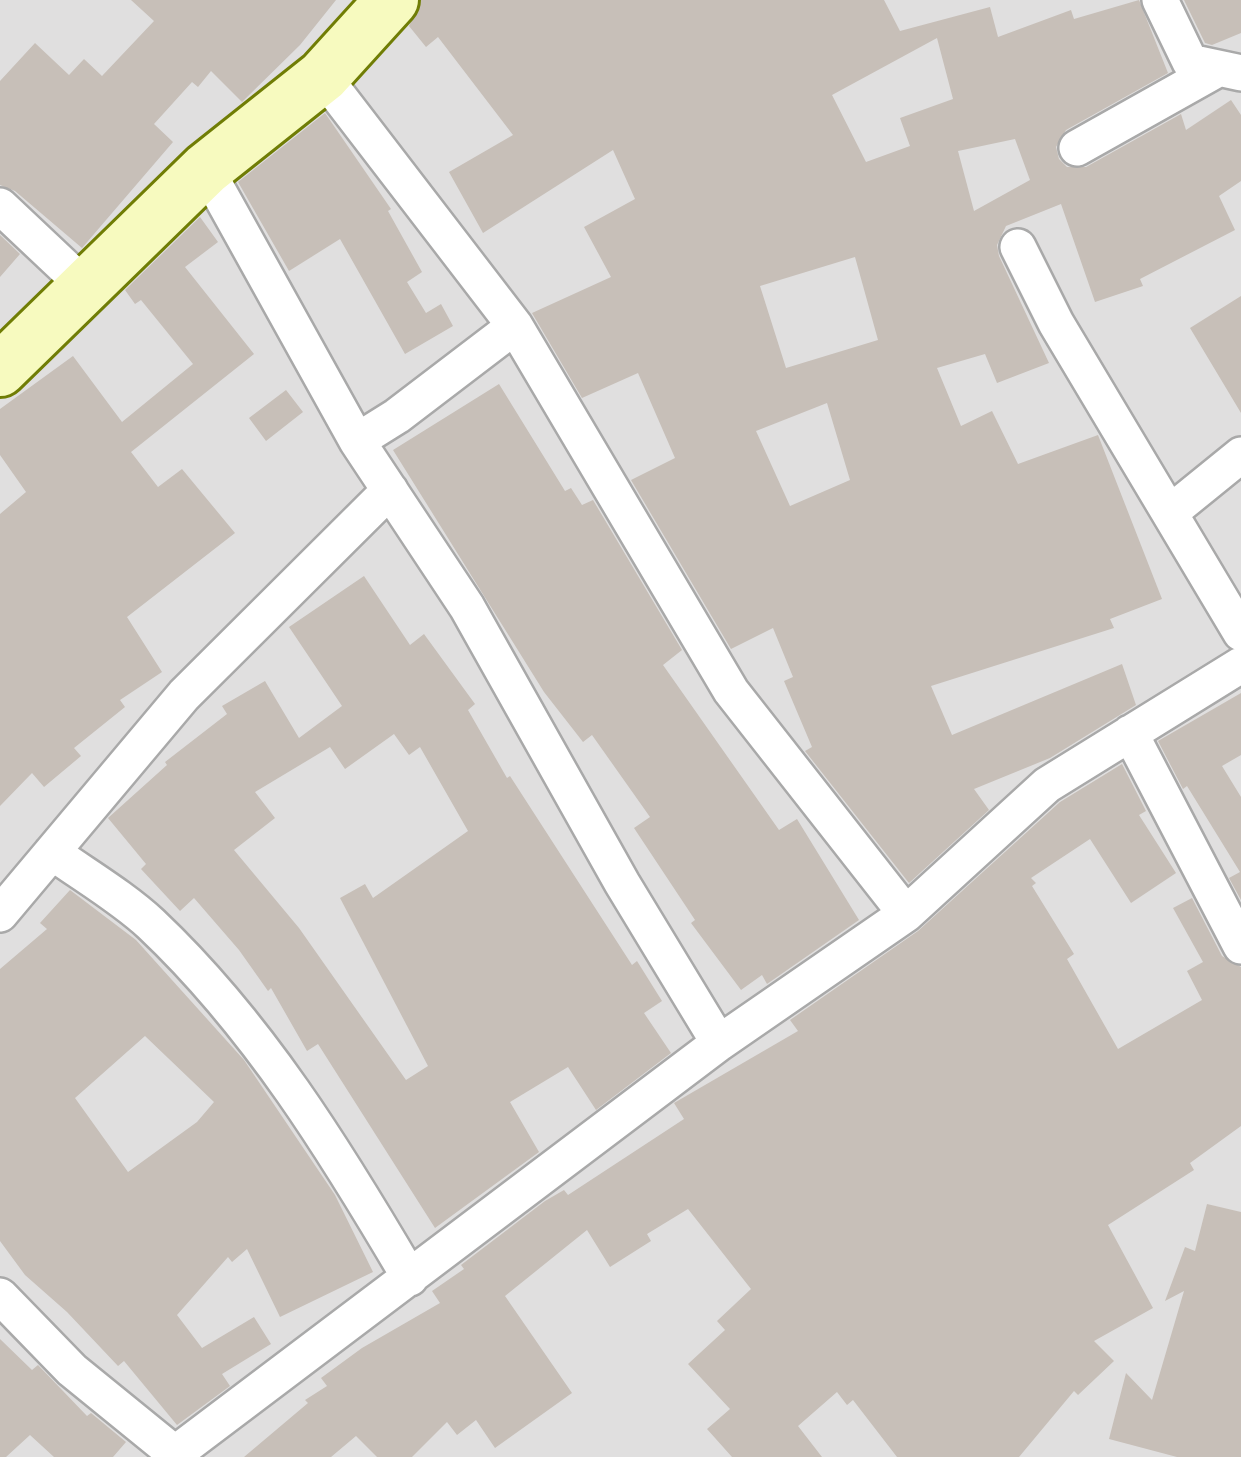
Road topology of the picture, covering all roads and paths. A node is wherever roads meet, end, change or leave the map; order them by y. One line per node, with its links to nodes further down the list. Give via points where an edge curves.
1 (392, 0): 4 (street)
2 (1160, 0): 3 (street, via 1190,62)
3 (1229, 72): 5 (street)
4 (323, 76): 6 (street); 10 (street)
5 (1078, 148)
6 (206, 169): 9 (street); 12 (street)
7 (0, 206): 9 (street)
8 (1018, 246): 15 (street, via 1056,323)
9 (86, 288): 11 (street)
10 (515, 326): 12 (street); 21 (street, via 730,691)
11 (0, 370)
12 (356, 440): 14 (street)
13 (1241, 456): 15 (street)
14 (390, 490): 19 (street, via 184,695); 23 (street, via 467,606)
15 (1172, 511): 16 (street)
16 (1241, 633)
17 (1241, 665): 18 (street)
18 (1130, 733): 21 (street, via 1047,784); 22 (street)
19 (52, 852): 20 (street); 24 (street, via 149,922 267,1053)
20 (0, 914)
21 (906, 914): 23 (street)
22 (1241, 946)
23 (719, 1043): 24 (street)
24 (410, 1278): 26 (street)
25 (0, 1296): 26 (street, via 72,1370)
26 (178, 1455)

